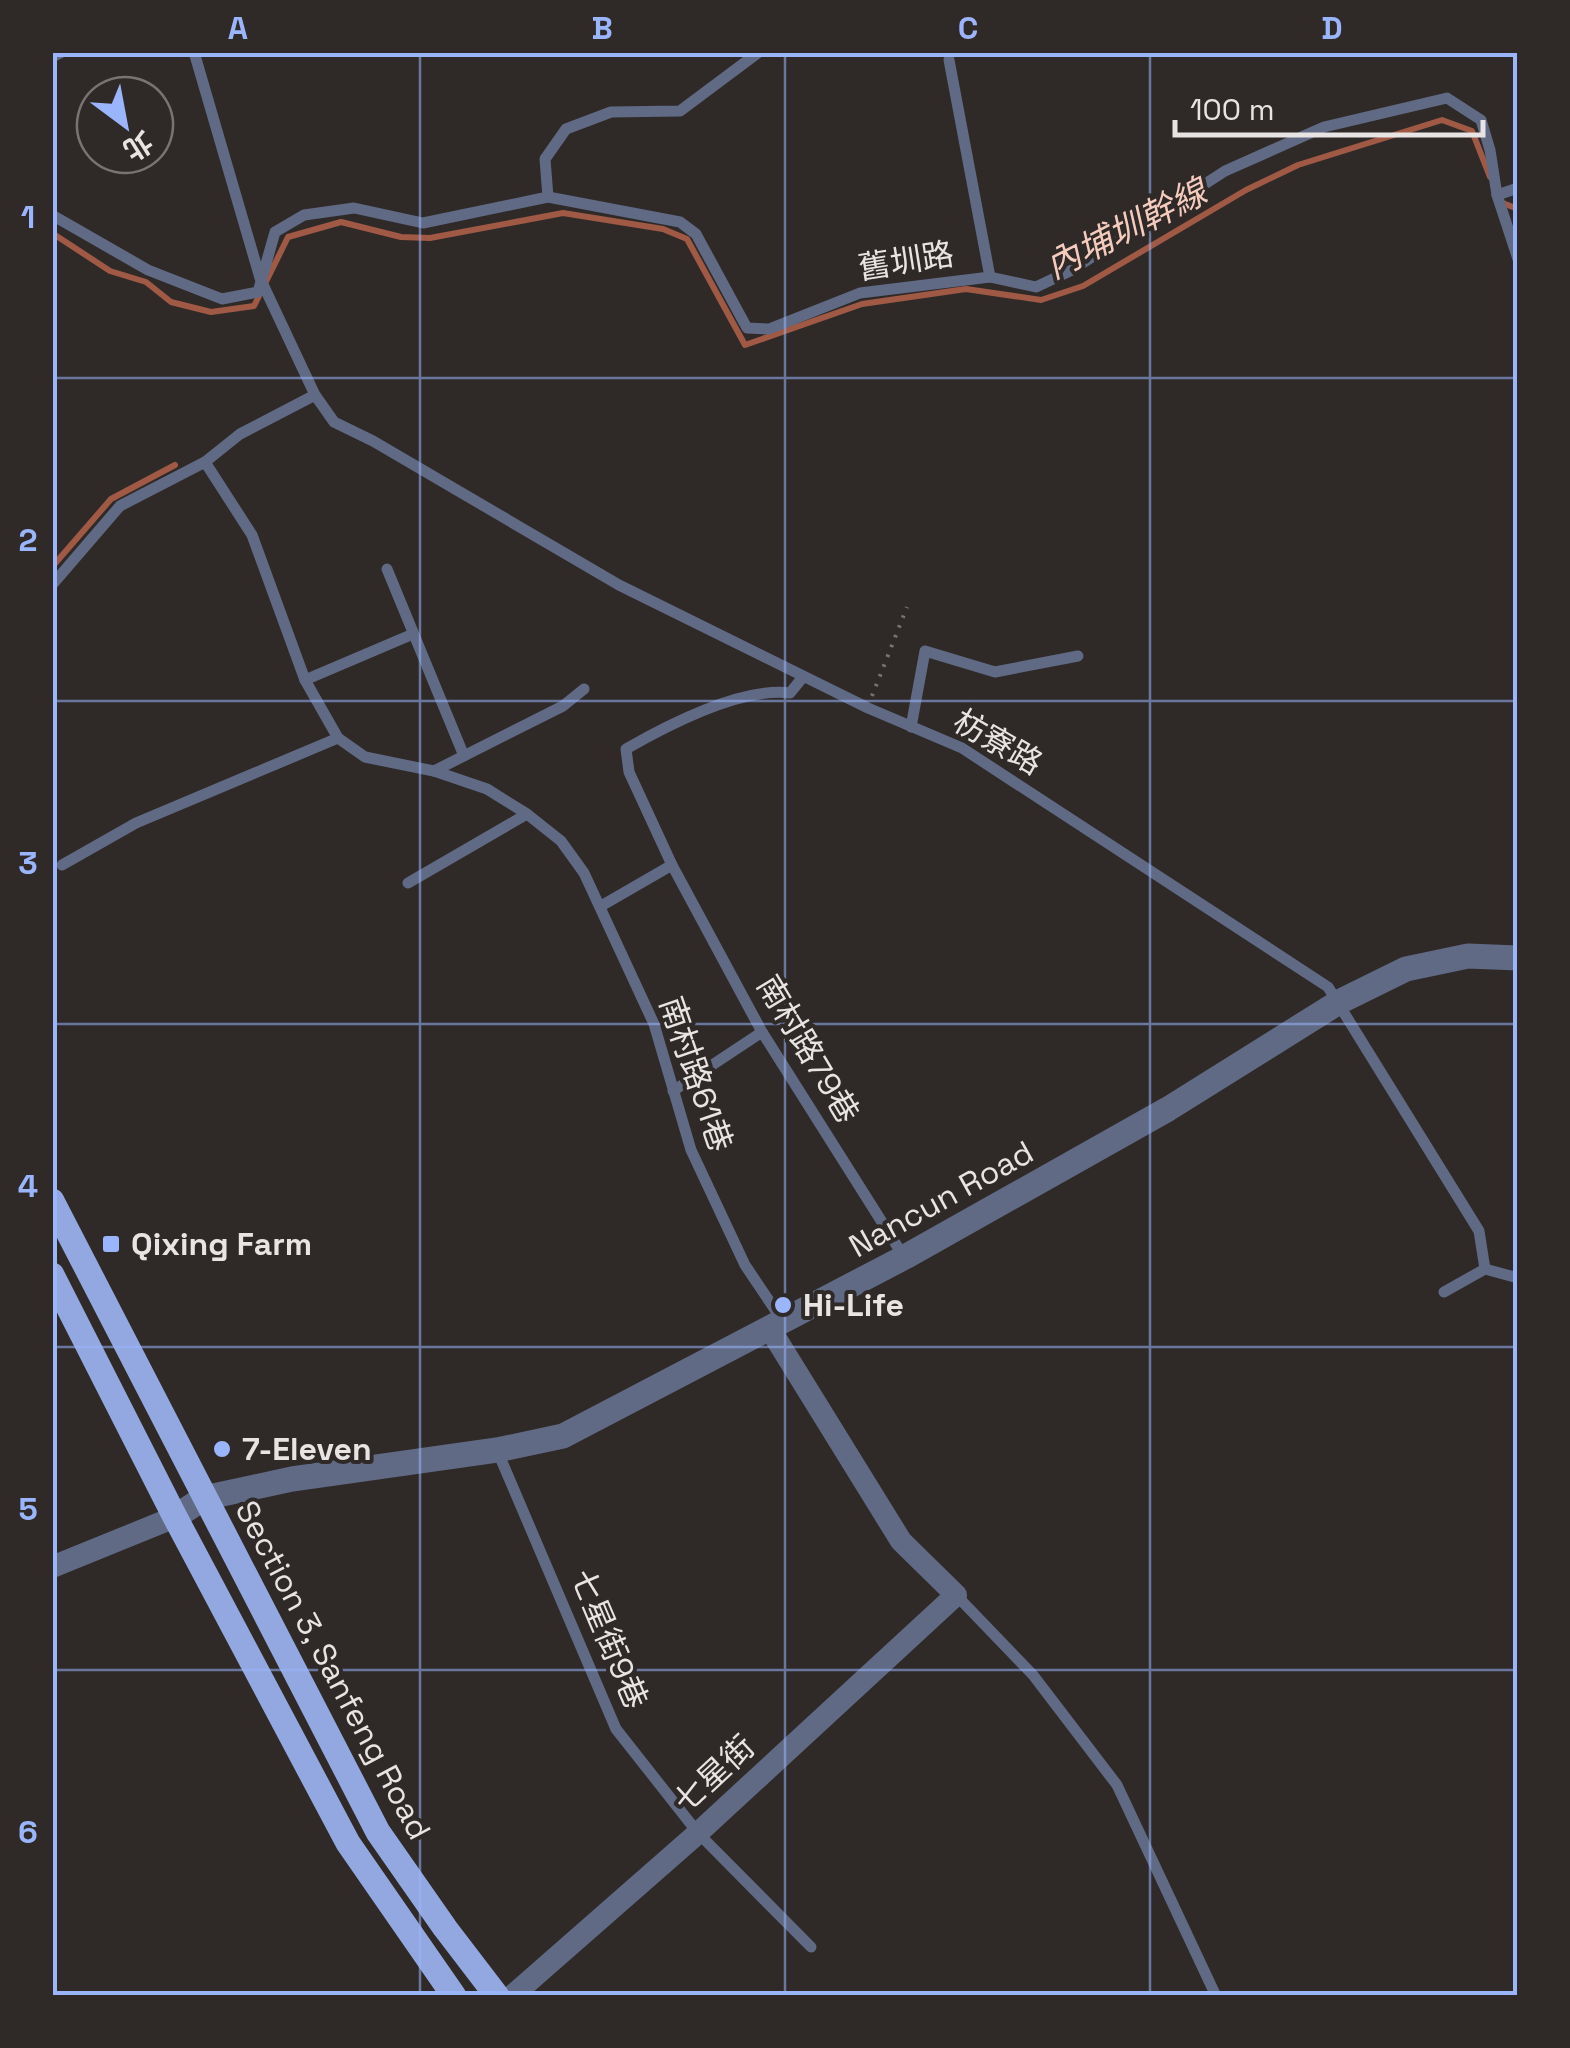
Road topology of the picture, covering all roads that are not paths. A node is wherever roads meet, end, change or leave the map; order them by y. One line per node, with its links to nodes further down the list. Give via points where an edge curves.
1 (62, 52): 4 (lane)
2 (194, 52): 12 (lane)
3 (759, 52): 7 (lane, via 680,111 611,112 566,129 545,159)
4 (52, 56)
5 (949, 60): 11 (lane)
6 (1518, 188): 8 (lane)
7 (548, 196): 11 (lane, 舊圳路, via 680,222 696,234 747,328 769,329 860,293); 12 (lane, 舊圳路, via 423,223 354,208 304,215 275,232)
8 (1497, 196): 10 (lane, 舊圳路); 11 (lane, 舊圳路, via 1482,120 1447,98 1324,126 1225,171 1036,287)
9 (52, 215): 12 (lane, via 148,270 222,299 258,292)
10 (1518, 258)
11 (990, 277)
12 (260, 278): 13 (lane)
13 (315, 396): 14 (lane, via 240,434); 19 (lane, 枋寮路, via 334,422 618,584)
14 (206, 462): 16 (lane, via 120,506); 20 (lane, via 252,535)
15 (387, 569): 17 (lane)
16 (52, 584)
17 (414, 634): 20 (lane); 24 (lane)
18 (1078, 656): 22 (lane, via 995,672 925,651)
19 (803, 677): 22 (lane, 枋寮路); 28 (lane, 南村路79巷, via 790,693 770,690 673,722 626,749 629,772)
20 (306, 680): 23 (lane)
21 (584, 689): 24 (lane)
22 (911, 727): 32 (lane, 枋寮路, via 962,748 1328,988)
23 (338, 738): 25 (lane, via 365,756); 27 (lane, via 136,823)
24 (464, 756): 25 (lane)
25 (434, 771): 26 (lane, via 487,789)
26 (527, 814): 29 (lane); 30 (lane, 南村路61巷, via 561,841)
27 (62, 865)
28 (672, 865): 30 (lane); 33 (lane, 南村路79巷)
29 (408, 883)
30 (601, 906): 34 (lane, 南村路61巷, via 654,1024)
31 (1518, 958): 32 (street, Nancun Road, via 1468,956 1406,969)
32 (1339, 1002): 36 (street, Nancun Road, via 1168,1110); 37 (lane, 枋寮路, via 1479,1230)
33 (762, 1032): 34 (lane); 36 (lane, 南村路79巷)
34 (673, 1091): 41 (lane, 南村路61巷, via 690,1150)
35 (52, 1202): 43 (main road, Section 3, Sanfeng Road)
36 (904, 1257): 41 (street, Nancun Road)
37 (1485, 1270): 39 (lane); 40 (lane)
38 (52, 1275): 44 (main road, Section 3, Sanfeng Road)
39 (1518, 1278)
40 (1444, 1292)
41 (777, 1326): 42 (street, Nancun Road, via 563,1436); 46 (street, via 901,1541)
42 (498, 1450): 43 (street, Nancun Road); 47 (lane, 七星街9巷, via 616,1729)
43 (204, 1498): 44 (street); 50 (main road, Section 3, Sanfeng Road, via 378,1832)
44 (175, 1517): 45 (street); 49 (main road, Section 3, Sanfeng Road, via 348,1843)
45 (52, 1567)
46 (956, 1595): 47 (street, 七星街); 52 (lane, via 1118,1784)
47 (698, 1832): 48 (lane, 七星街9巷); 51 (street, 七星街)
48 (811, 1946)
49 (454, 1996)
50 (497, 1996)
51 (512, 1996)
52 (1216, 1996)

